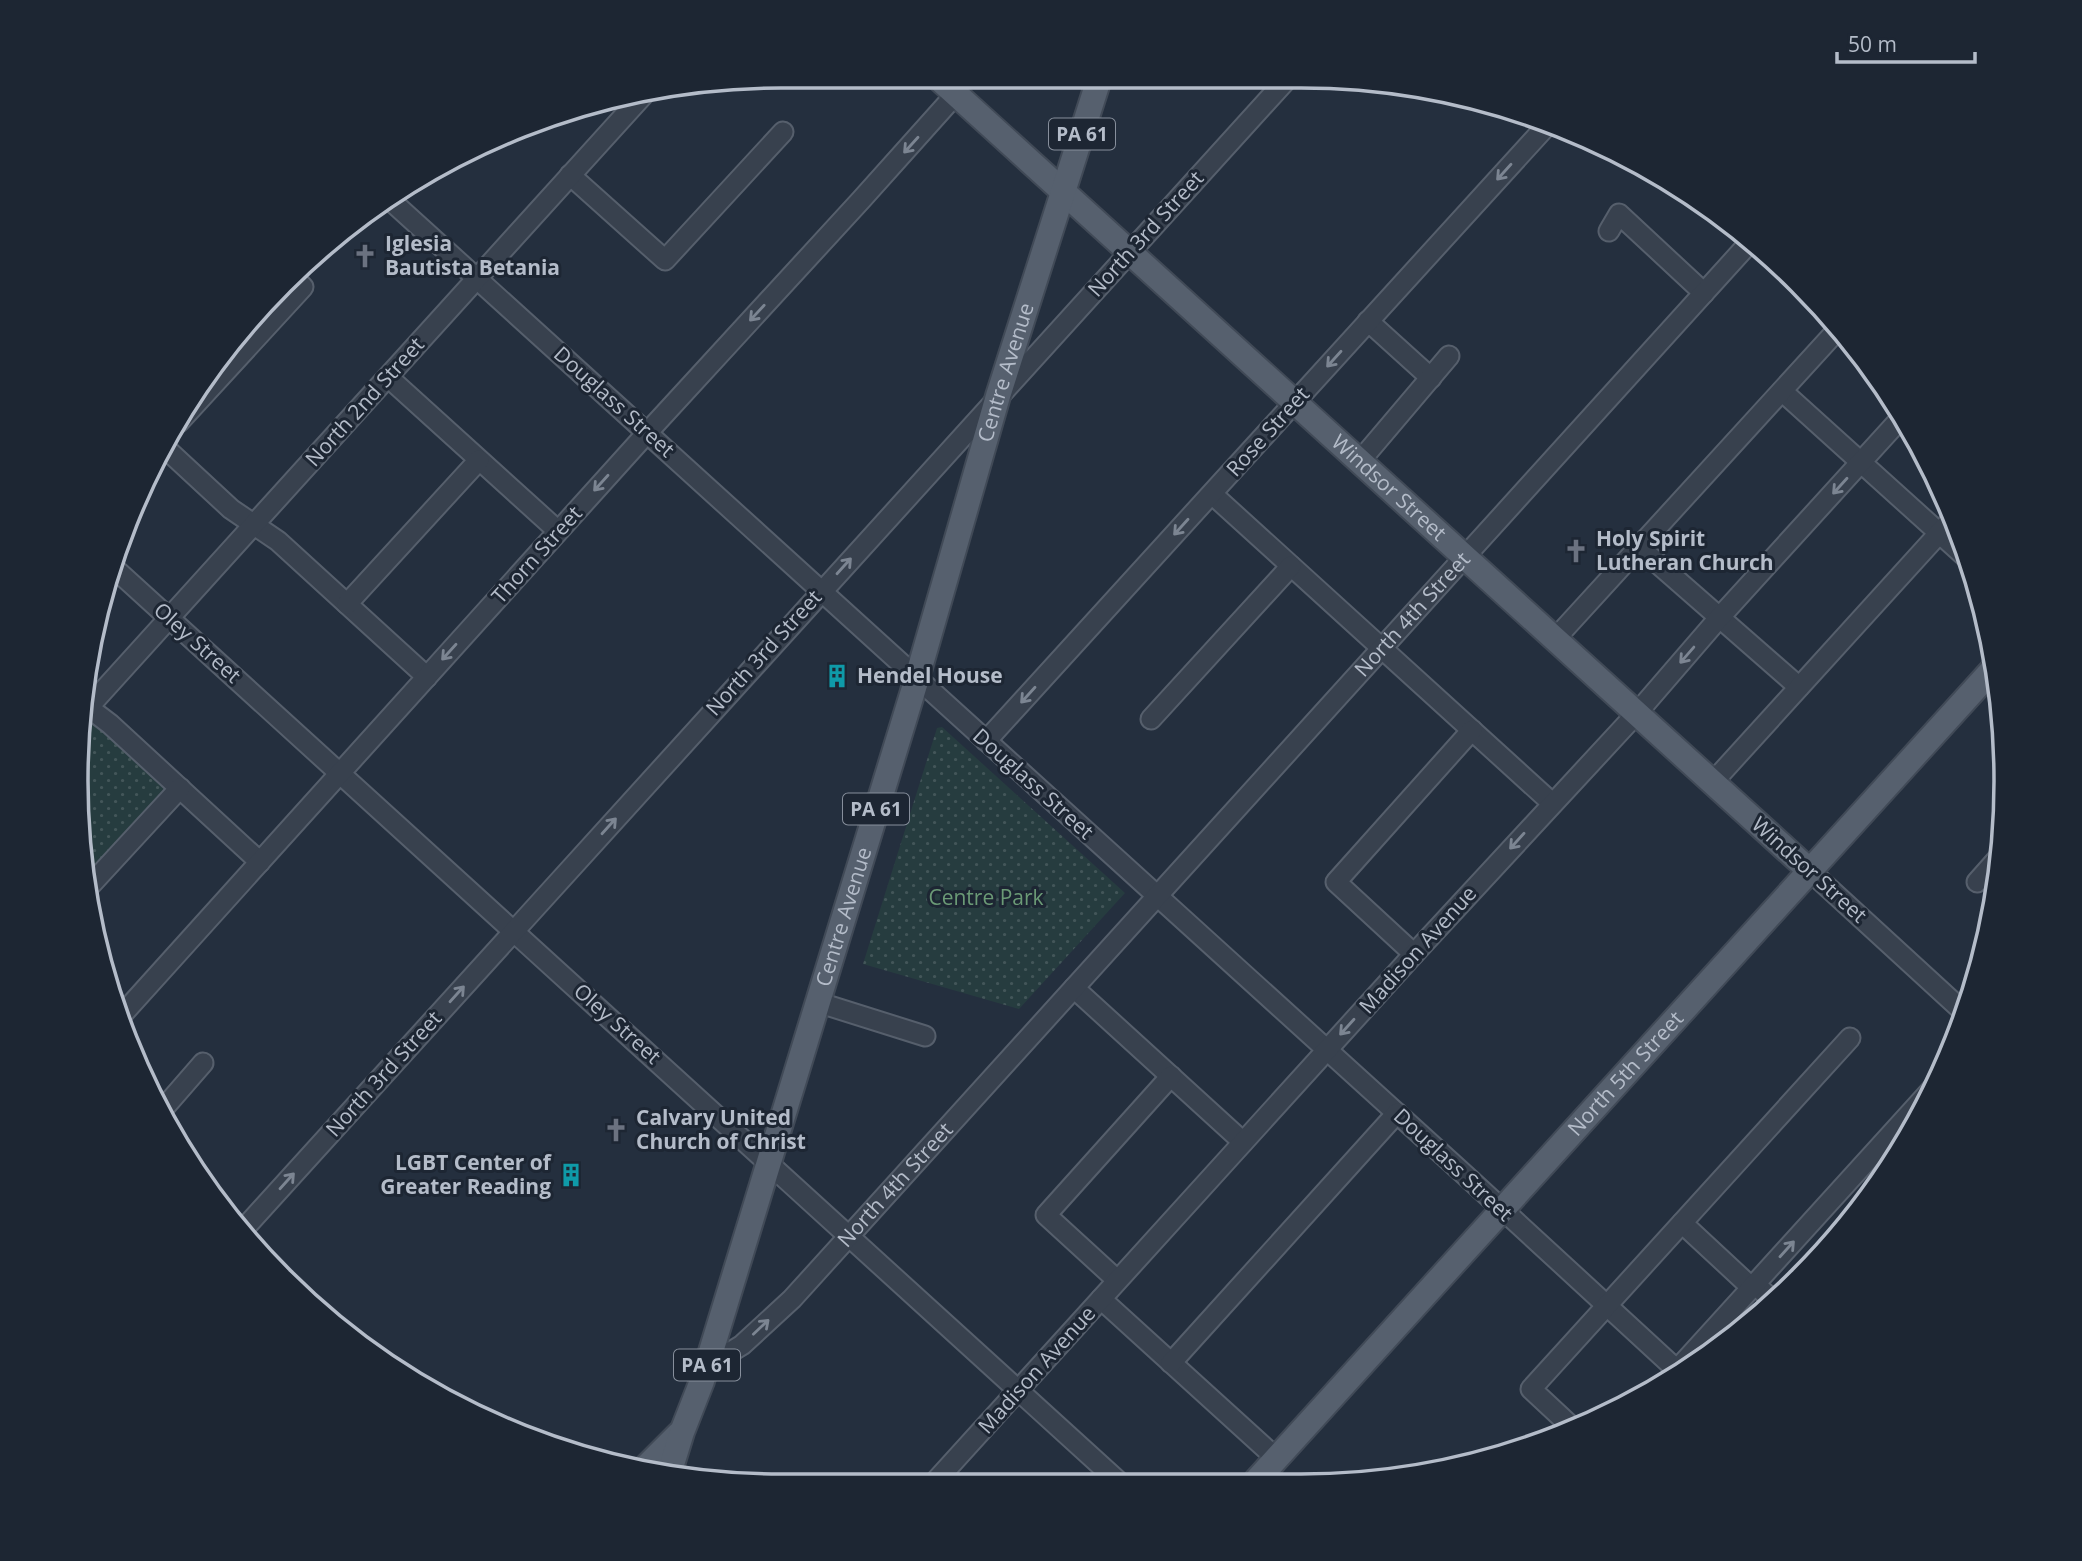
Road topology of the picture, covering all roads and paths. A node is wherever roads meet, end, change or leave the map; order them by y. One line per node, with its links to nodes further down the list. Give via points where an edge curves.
1 (949, 88): 4 (main road, Windsor Street)
2 (1096, 88): 9 (main road, Centre Avenue / PA 61)
3 (1279, 88): 13 (street, North 3rd Street)
4 (956, 94): 9 (main road, Windsor Street); 27 (street, Thorn Street, one-way to 27)
5 (636, 103): 8 (street, North 2nd Street)
6 (1542, 131): 17 (street, Rose Street, one-way to 17)
7 (783, 132): 8 (street, via 664,260)
8 (570, 175): 14 (street, North 2nd Street)
9 (1063, 192): 13 (main road, Windsor Street); 24 (main road, Centre Avenue / PA 61)
10 (395, 204): 14 (street, Douglass Street)
11 (1609, 231): 16 (street, via 1619,214)
12 (1744, 248): 16 (street, North 4th Street)
13 (1130, 252): 24 (street, North 3rd Street); 25 (main road, Windsor Street)
14 (477, 278): 20 (street, North 2nd Street); 27 (street, Douglass Street)
15 (298, 283): 23 (street, via 303,287)
16 (1704, 293): 39 (street, North 4th Street)
17 (1368, 321): 21 (street); 25 (street, Rose Street, one-way to 25)
18 (1832, 336): 22 (street)
19 (1449, 356): 21 (street)
20 (388, 377): 29 (street); 33 (street, North 2nd Street)
21 (1431, 377): 30 (street)
22 (1782, 391): 31 (street); 38 (street)
23 (205, 394)
24 (998, 396): 42 (street, North 3rd Street, one-way to 24); 50 (main road, Centre Avenue / PA 61)
25 (1295, 402): 30 (main road, Windsor Street); 32 (street, Rose Street)
26 (1896, 424): 31 (street, Madison Avenue)
27 (647, 433): 35 (street, Thorn Street, one-way to 35); 42 (street, Douglass Street)
28 (170, 453): 33 (street)
29 (479, 460): 35 (street); 43 (street)
30 (1360, 461): 39 (main road, Windsor Street)
31 (1861, 463): 36 (street); 45 (street, Madison Avenue, one-way to 45)
32 (1212, 494): 40 (street); 57 (street, Rose Street, one-way to 57)
33 (254, 524): 43 (street); 44 (street, North 2nd Street)
34 (1946, 526): 36 (street)
35 (558, 531): 49 (street, Thorn Street, one-way to 49)
36 (1939, 533): 37 (street); 51 (street)
37 (1954, 546)
38 (1639, 547): 45 (street); 46 (street)
39 (1465, 556): 46 (main road, Windsor Street); 47 (street, North 4th Street)
40 (1291, 566): 47 (street); 55 (street)
41 (119, 573): 44 (street, Oley Street)
42 (821, 591): 50 (street, Douglass Street); 68 (street, North 3rd Street, one-way to 42)
43 (347, 604): 49 (street)
44 (169, 618): 52 (street, North 2nd Street); 58 (street, Oley Street)
45 (1719, 618): 51 (street); 54 (street, Madison Avenue, one-way to 54)
46 (1555, 639): 54 (main road, Windsor Street)
47 (1381, 648): 56 (street); 67 (street, North 4th Street)
48 (1987, 676): 64 (main road, North 5th Street)
49 (427, 677): 58 (street, Thorn Street)
50 (916, 678): 57 (street, Douglass Street); 71 (main road, Centre Avenue / PA 61)
51 (1799, 687): 59 (street)
52 (92, 702)
53 (91, 711): 60 (street)
54 (1637, 713): 59 (main road, Windsor Street); 61 (street, Madison Avenue)
55 (1151, 719)
56 (1472, 730): 61 (street); 69 (street, via 1336,882)
57 (986, 741): 67 (street, Douglass Street)
58 (341, 773): 62 (street, Thorn Street); 68 (street, Oley Street)
59 (1713, 782): 64 (main road, Windsor Street)
60 (180, 788): 62 (street); 65 (street)
61 (1552, 803): 69 (street, Madison Avenue, one-way to 69)
62 (260, 862): 73 (street, Thorn Street)
63 (1989, 868): 66 (street)
64 (1810, 871): 72 (street, Windsor Street); 84 (main road, North 5th Street)
65 (95, 880)
66 (1977, 882)
67 (1157, 896): 70 (street, North 4th Street); 76 (street, Douglass Street)
68 (514, 931): 83 (street, Oley Street); 85 (street, North 3rd Street, one-way to 68)
69 (1414, 954): 76 (street, Madison Avenue, one-way to 76)
70 (1074, 988): 78 (street); 87 (street, North 4th Street)
71 (817, 1002): 74 (street); 83 (main road, Centre Avenue / PA 61)
72 (1957, 1006)
73 (126, 1010)
74 (925, 1036)
75 (1850, 1038): 86 (street)
76 (1326, 1050): 80 (street, Douglass Street); 82 (street, Madison Avenue)
77 (204, 1063): 79 (street)
78 (1171, 1076): 82 (street); 88 (street, via 1046,1215)
79 (168, 1104)
80 (1397, 1113): 84 (street, Douglass Street); 94 (street)
81 (1908, 1116): 89 (street, one-way to 81)
82 (1243, 1142): 88 (street, Madison Avenue)
83 (768, 1162): 87 (street, Oley Street); 96 (main road, Centre Avenue / PA 61)
84 (1502, 1210): 92 (street, Douglass Street); 100 (main road, North 5th Street)
85 (248, 1223)
86 (1682, 1223): 89 (street); 92 (street)
87 (849, 1236): 96 (street, North 4th Street, one-way to 87, via 742,1345); 97 (street, Oley Street)
88 (1117, 1280): 91 (street, Madison Avenue)
89 (1754, 1286): 90 (street); 93 (street)
90 (1766, 1295)
91 (1101, 1299): 94 (street); 97 (street, Madison Avenue)
92 (1607, 1306): 95 (street, Douglass Street); 98 (street, via 1531,1389)
93 (1695, 1351)
94 (1171, 1363): 100 (street)
95 (1672, 1366)
96 (706, 1367): 99 (main road, Centre Avenue / PA 61)
97 (1018, 1390): 103 (street, Madison Avenue); 104 (street, Oley Street)
98 (1566, 1421)
99 (682, 1432): 101 (main road, PA 61); 102 (main road, Centre Avenue / PA 61)
100 (1276, 1458): 105 (main road, North 5th Street)
101 (652, 1461)
102 (672, 1465)
103 (942, 1474)
104 (1109, 1474)
105 (1262, 1474)

